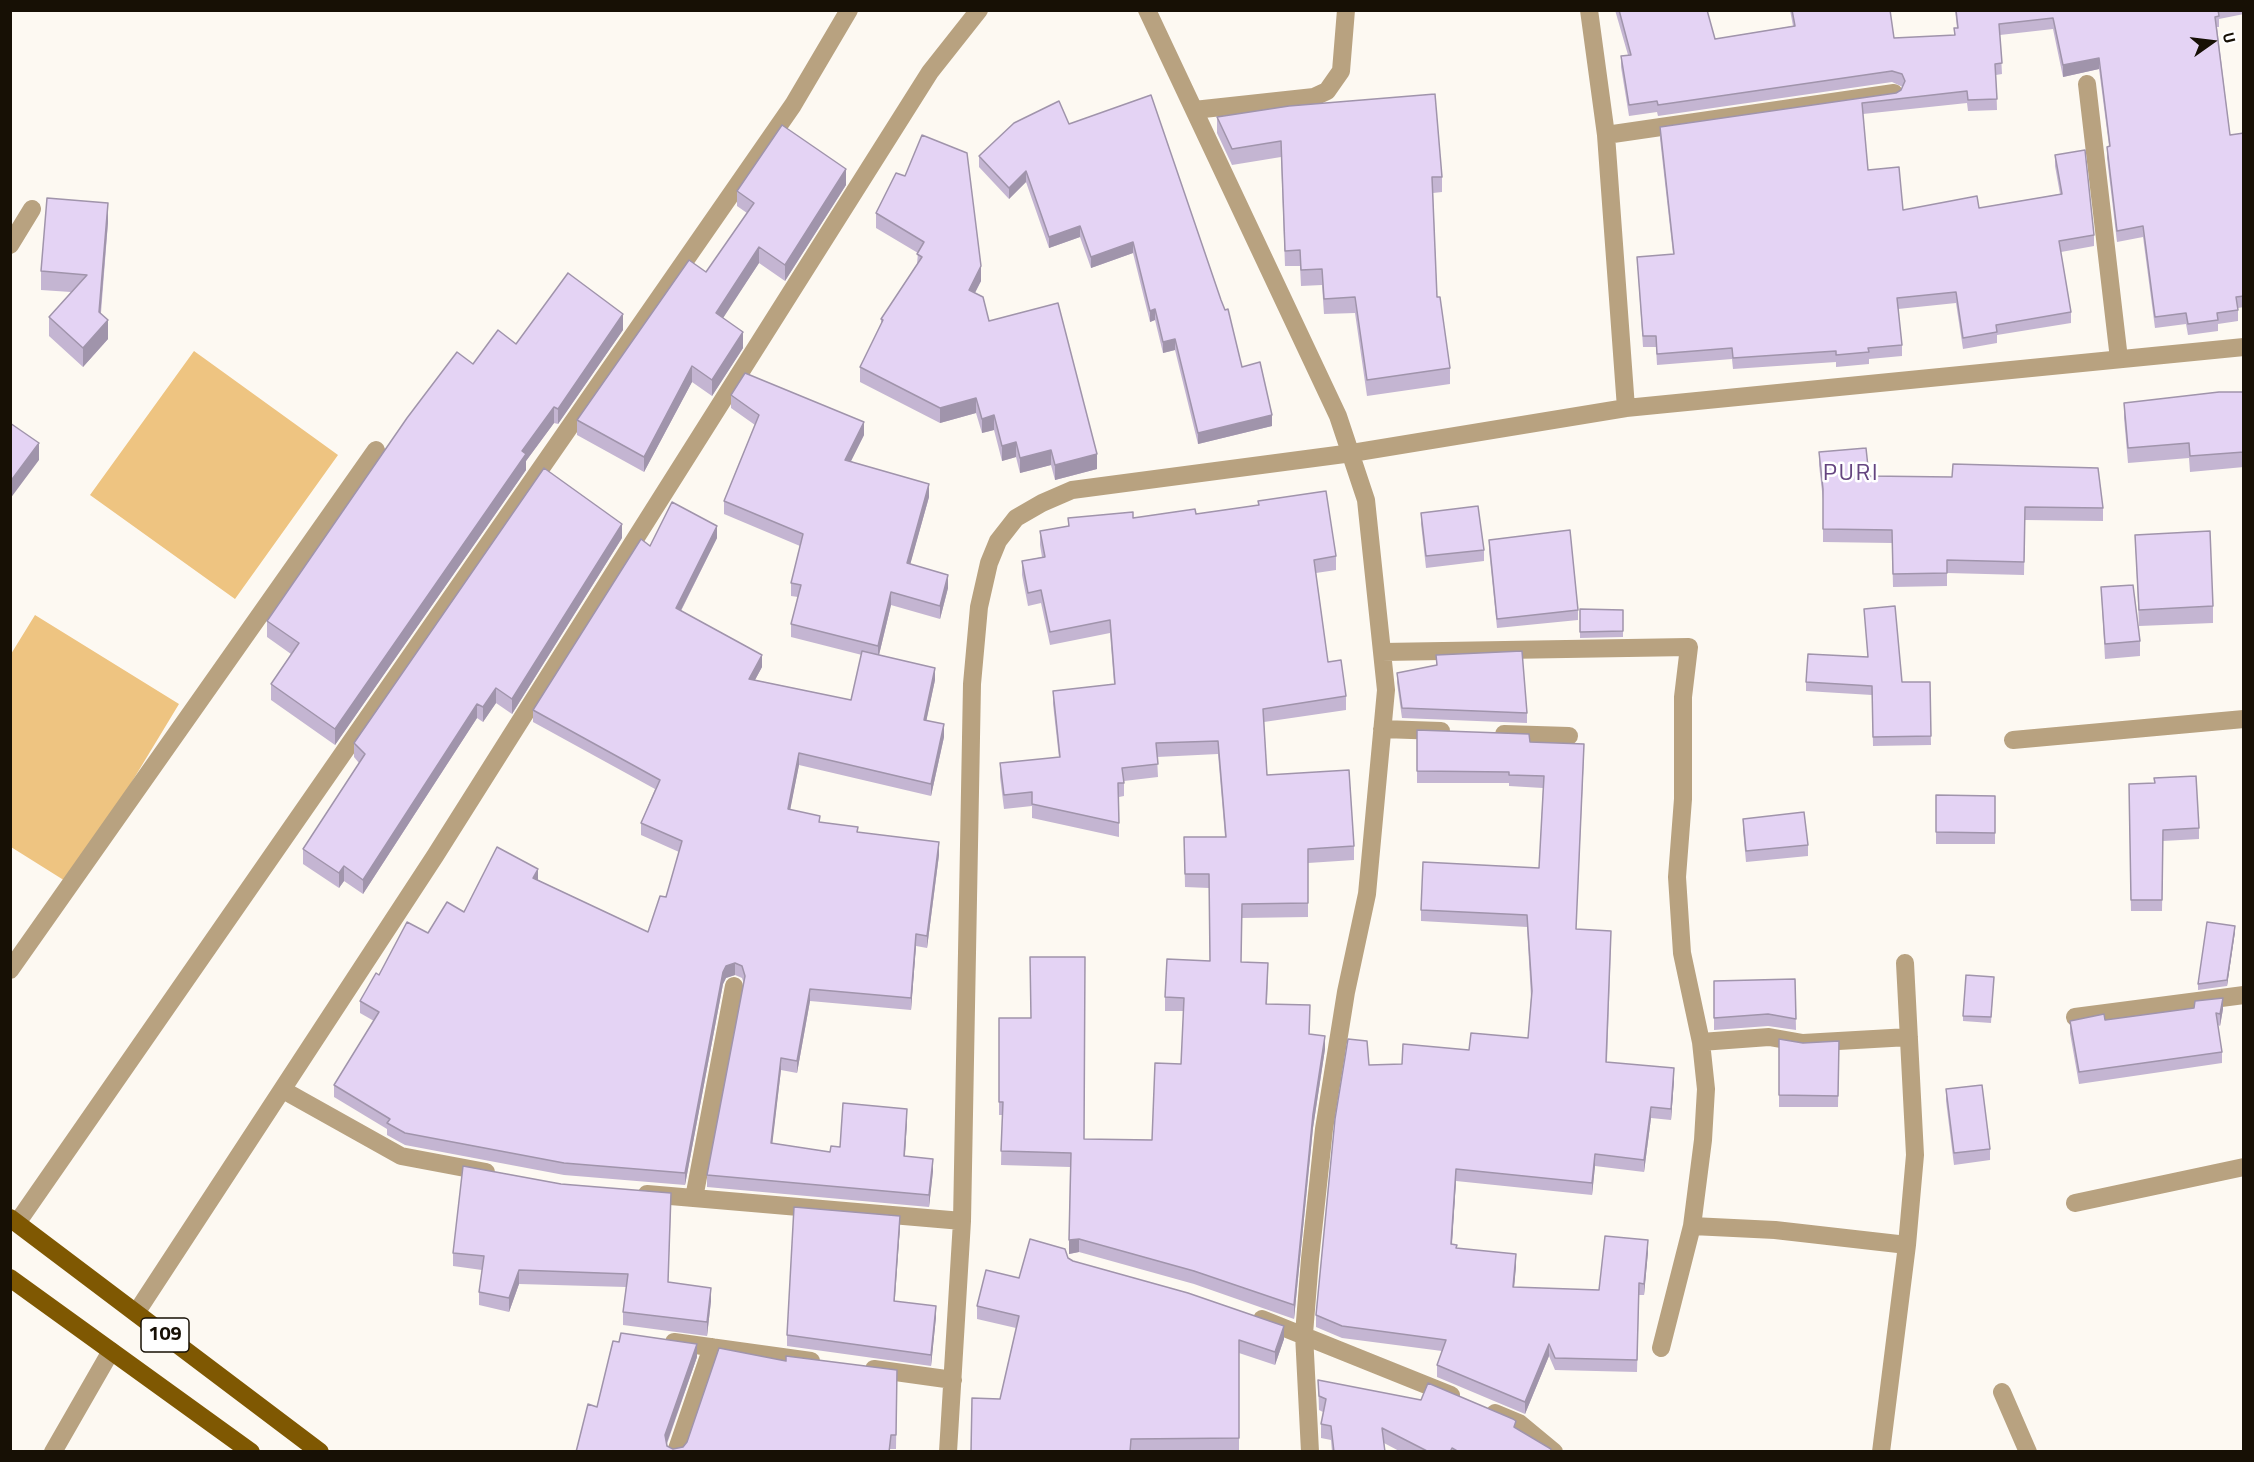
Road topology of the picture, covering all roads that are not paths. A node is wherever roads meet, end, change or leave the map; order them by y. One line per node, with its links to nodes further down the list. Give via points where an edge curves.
1 (849, 10): 37 (street, via 793,105)
2 (979, 10): 31 (street, via 930,72 442,846)
3 (1147, 10): 8 (street)
4 (1346, 10): 8 (street, via 1341,70 1327,91 1314,97)
5 (1589, 10): 9 (street)
6 (2087, 84): 13 (street)
7 (1894, 93): 9 (street)
8 (1194, 110): 16 (street)
9 (1606, 135): 14 (street)
10 (32, 209): 11 (street)
11 (10, 245)
12 (2244, 347): 13 (street)
13 (2119, 359): 14 (street)
14 (1626, 408): 16 (street)
15 (376, 450): 25 (street)
16 (1352, 453): 17 (street, via 1366,500); 38 (street, via 1072,490 1016,518 998,541 979,607 972,684)
17 (1382, 652): 19 (street, via 1386,690); 30 (street, via 1689,647 1683,697 1683,800 1677,877 1682,953)
18 (2244, 719): 23 (street)
19 (1382, 729): 20 (street); 44 (street, via 1367,894 1346,992 1324,1129)
20 (1464, 732)
21 (1487, 733): 22 (street)
22 (1569, 736)
23 (2013, 740)
24 (1905, 963): 29 (street)
25 (10, 970)
26 (734, 986): 35 (street)
27 (2244, 995): 28 (street)
28 (2075, 1017)
29 (1909, 1037): 30 (street, via 1803,1043 1769,1037); 40 (street, via 1915,1155)
30 (1701, 1042): 39 (street, via 1706,1089)
31 (283, 1090): 33 (street, via 401,1156); 42 (street)
32 (2244, 1167): 36 (street)
33 (508, 1176)
34 (634, 1192): 35 (street)
35 (694, 1198): 38 (street)
36 (2074, 1203)
37 (14, 1221): 42 (main road, 109)
38 (962, 1221): 51 (street)
39 (1692, 1226): 40 (street, via 1775,1230); 47 (street)
40 (1907, 1245): 60 (street)
41 (10, 1278): 48 (main road, 109)
42 (136, 1313): 55 (main road, 109)
43 (1242, 1313): 44 (street)
44 (1304, 1334): 58 (street); 59 (street, via 1519,1423)
45 (658, 1340): 46 (street)
46 (712, 1347): 49 (street); 56 (street)
47 (1661, 1348)
48 (111, 1352): 53 (street); 54 (main road, 109)
49 (827, 1363)
50 (861, 1368): 51 (street)
51 (953, 1380): 57 (street)
52 (2002, 1392): 61 (street)
53 (53, 1452)
54 (251, 1452)
55 (320, 1452)
56 (676, 1452)
57 (948, 1452)
58 (1310, 1452)
59 (1554, 1452)
60 (1881, 1452)
61 (2028, 1452)

